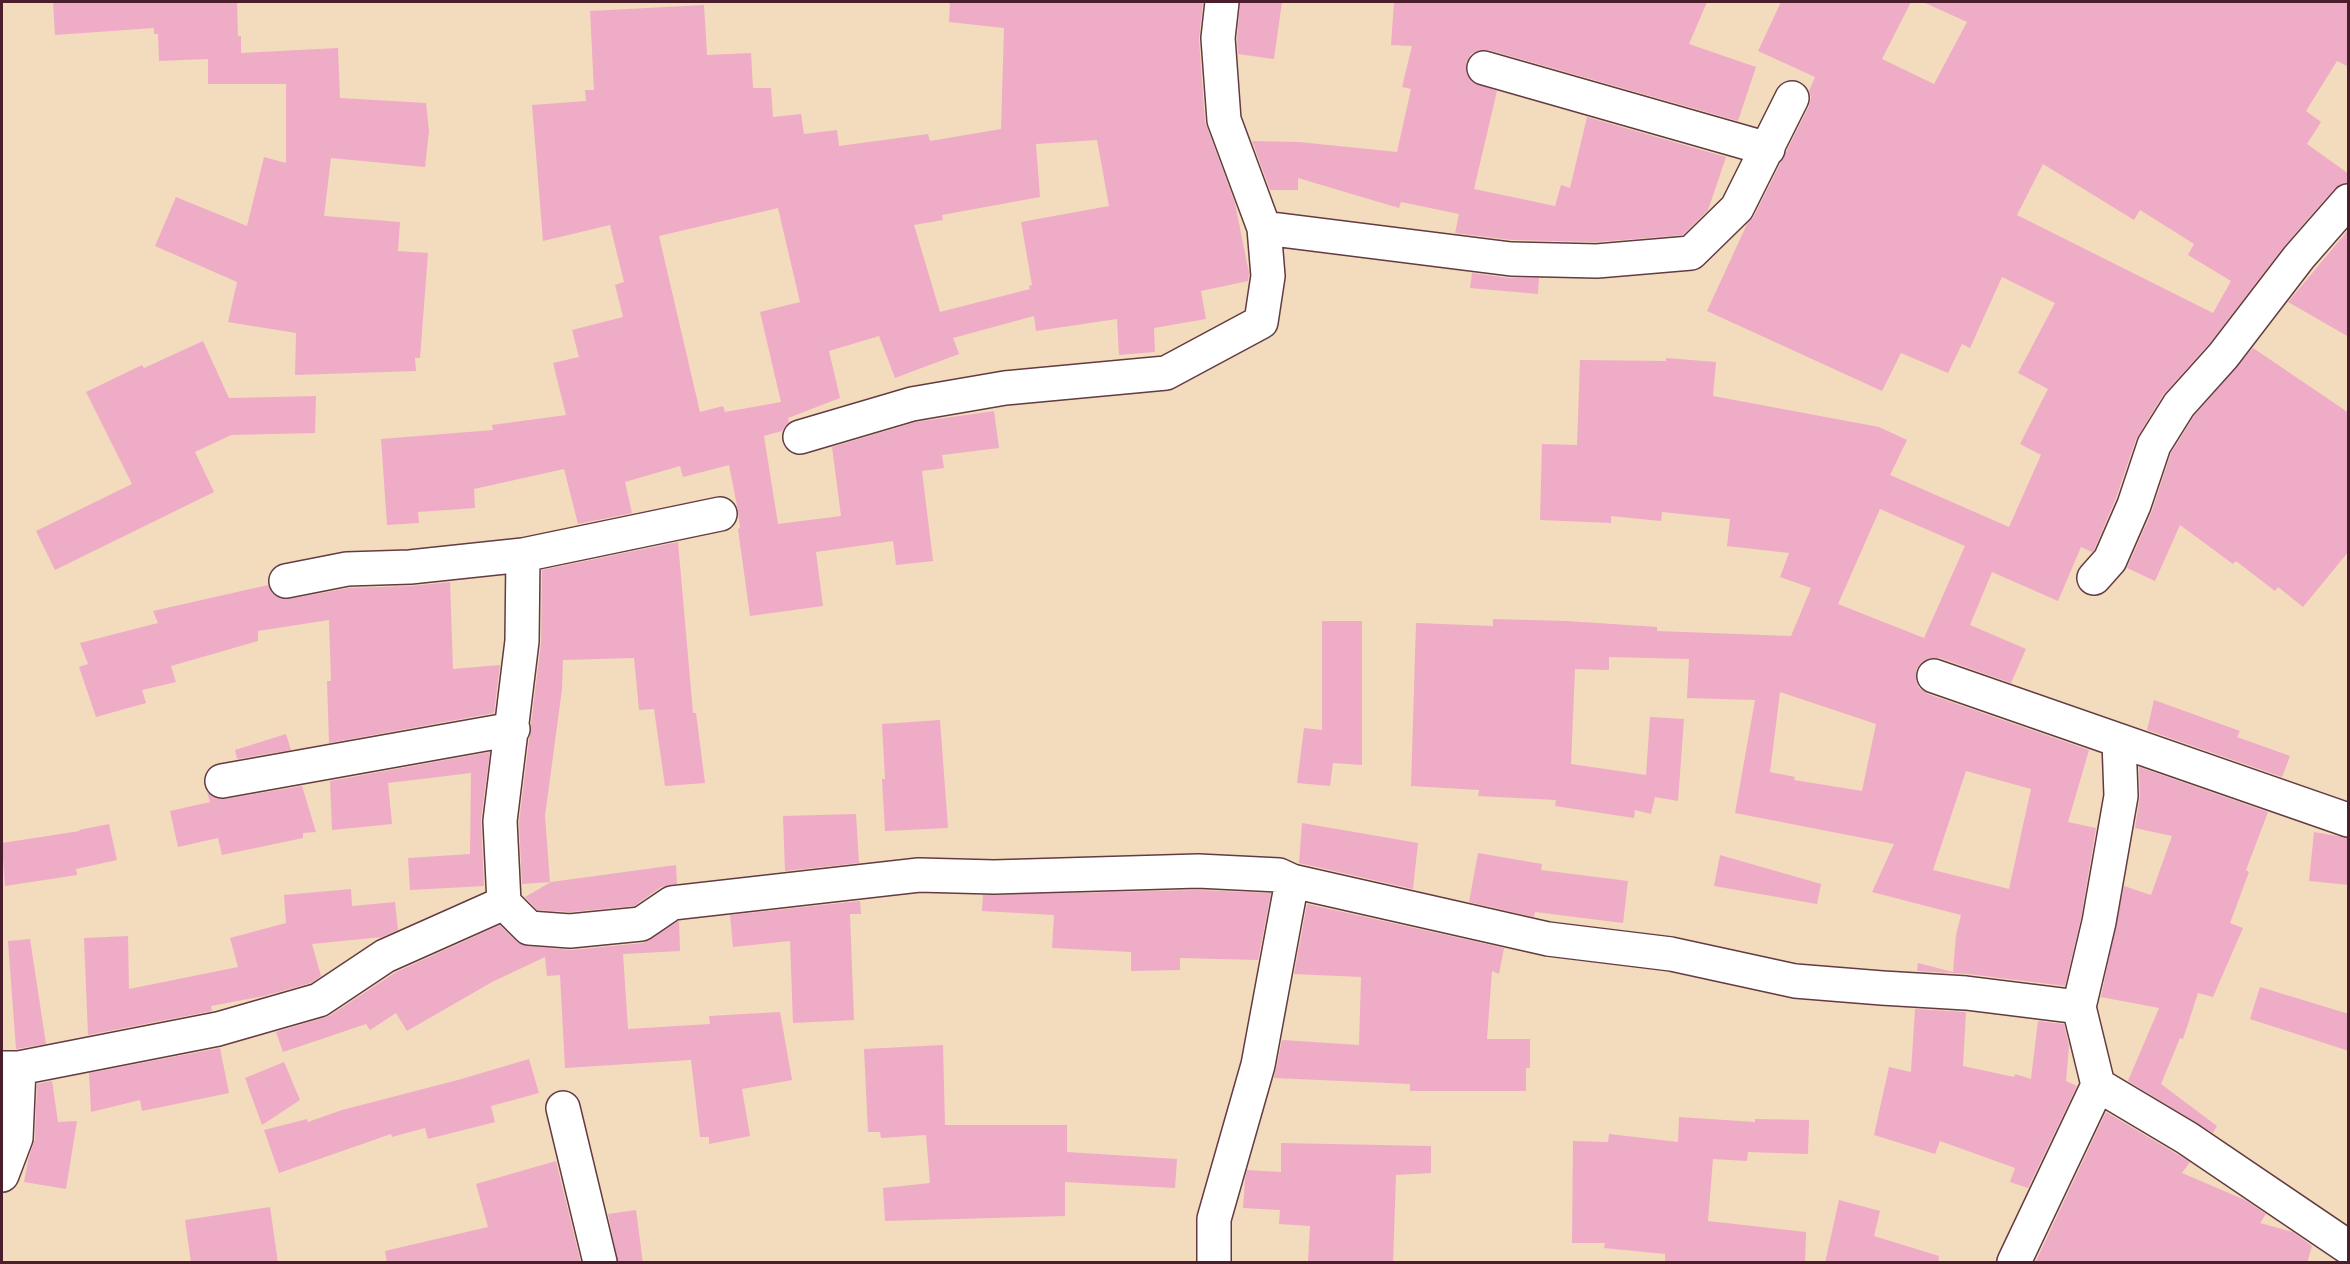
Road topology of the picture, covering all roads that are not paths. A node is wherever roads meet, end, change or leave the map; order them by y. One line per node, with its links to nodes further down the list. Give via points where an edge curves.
1 (1222, 2): 6 (street, via 1218,38 1224,120)
2 (1484, 68): 4 (street)
3 (1792, 98): 4 (street)
4 (1767, 149): 6 (street, via 1737,208 1691,253 1597,261 1511,259)
5 (2349, 201): 10 (street, via 2179,405 2154,445 2110,560)
6 (1264, 228): 7 (street, via 1268,276 1261,322 1166,373 1005,388 912,404)
7 (800, 437)
8 (720, 514): 9 (street)
9 (523, 555): 11 (street, via 410,567 346,569); 13 (street, via 522,641)
10 (2094, 578)
11 (286, 581)
12 (1935, 676): 14 (street)
13 (513, 729): 15 (street); 18 (street, via 500,821)
14 (2119, 741): 16 (street); 19 (street, via 2121,796 2099,922)
15 (222, 781)
16 (2349, 820)
17 (1292, 881): 18 (street, via 1279,875 1198,871 994,877 919,874 672,903 641,924 570,931 529,928); 19 (street, via 1548,939 1671,954 1795,981 1966,993); 26 (street, via 1258,1065 1215,1218)
18 (504, 903): 20 (street, via 385,956 320,1000 218,1029)
19 (2079, 1007): 21 (street)
20 (10, 1068): 23 (street, via 16,1138)
21 (2098, 1085): 24 (street, via 2187,1138); 27 (street)
22 (563, 1108): 25 (street)
23 (2, 1175)
24 (2349, 1247)
25 (600, 1263)
26 (1214, 1263)
27 (2014, 1263)

